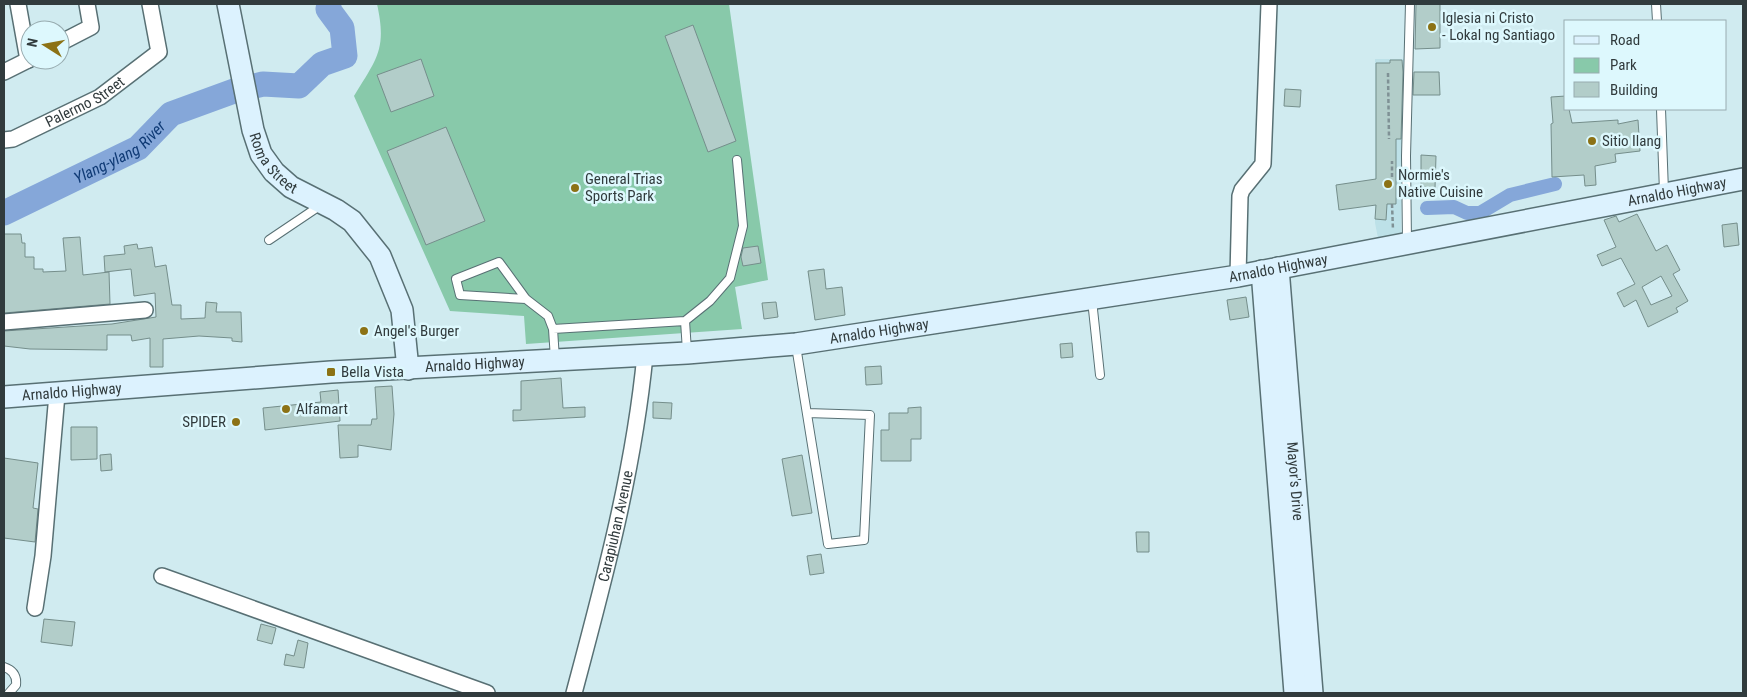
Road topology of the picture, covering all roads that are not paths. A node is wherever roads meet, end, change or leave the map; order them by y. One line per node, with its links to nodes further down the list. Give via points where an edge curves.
1 (18, 4): 8 (street)
2 (86, 4): 10 (street, via 91,27)
3 (150, 4): 14 (street, Palermo Street, via 159,52 100,98 13,139)
4 (228, 4): 18 (main road, Roma Street, via 261,154 291,187)
5 (1269, 4): 22 (street, via 1263,164 1240,196)
6 (1410, 4): 20 (lane)
7 (1656, 4): 9 (lane)
8 (21, 20)
9 (1657, 20)
10 (70, 38)
11 (20, 64): 12 (street)
12 (4, 72)
13 (1661, 110): 17 (lane)
14 (4, 140)
15 (737, 160): 26 (lane, via 742,226 730,278 710,301)
16 (1743, 179): 17 (main road, Arnaldo Highway)
17 (1664, 194): 20 (main road, Arnaldo Highway)
18 (323, 204): 19 (lane); 33 (main road, Roma Street, via 352,221 380,256 390,276 402,310)
19 (269, 240)
20 (1400, 245): 21 (main road, Arnaldo Highway)
21 (1270, 270): 22 (main road, Arnaldo Highway); 40 (main road, Mayor's Drive)
22 (1238, 276): 23 (main road, Arnaldo Highway)
23 (1092, 299): 29 (main road, Arnaldo Highway); 34 (lane)
24 (526, 300): 24 (lane, via 499,262 456,279 460,295); 28 (lane, via 548,316)
25 (145, 310): 27 (street)
26 (685, 321): 28 (lane); 30 (lane)
27 (4, 322)
28 (553, 329): 32 (lane)
29 (796, 344): 30 (main road, Arnaldo Highway); 37 (lane)
30 (687, 353): 31 (main road, Arnaldo Highway)
31 (645, 355): 32 (main road, Arnaldo Highway); 44 (street, Carapiuhan Avenue, via 640,413 616,533)
32 (555, 359): 33 (main road, Arnaldo Highway)
33 (400, 369): 35 (main road, Arnaldo Highway)
34 (1100, 375)
35 (57, 394): 36 (main road, Arnaldo Highway); 39 (street, via 43,556)
36 (4, 397)
37 (808, 413): 37 (lane, via 828,544 864,540 870,415)
38 (162, 576): 43 (street)
39 (35, 608)
40 (1301, 665): 45 (main road, Mayor's Drive); 46 (main road, Mayor's Drive)
41 (4, 667): 42 (lane, via 16,676 16,686)
42 (9, 693)
43 (487, 693)
44 (574, 693)
45 (1295, 693)
46 (1312, 693)

